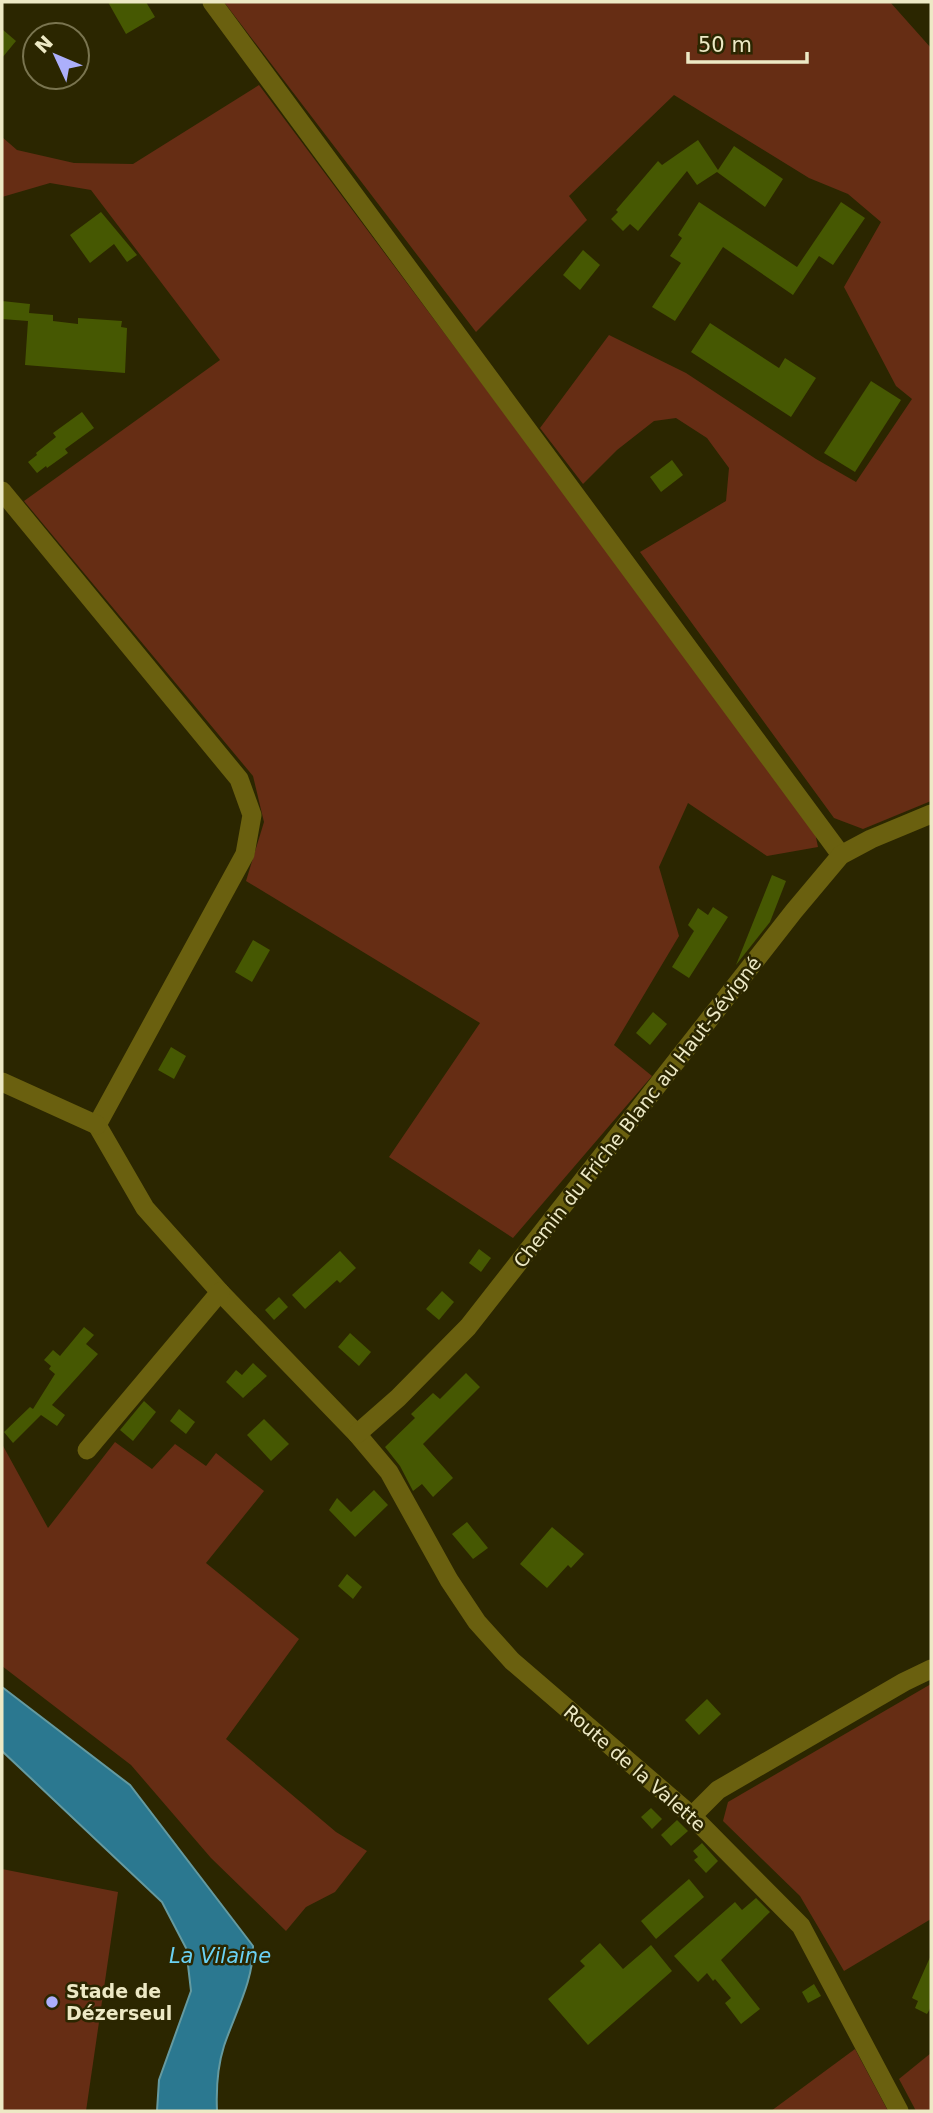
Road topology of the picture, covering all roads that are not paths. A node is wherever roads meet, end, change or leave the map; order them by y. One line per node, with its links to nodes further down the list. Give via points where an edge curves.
1 (212, 2): 4 (street)
2 (2, 491): 6 (street, via 239,779 252,815 245,854)
3 (931, 814): 4 (street, Chemin du Friche Blanc au Haut-Sévigné)
4 (841, 855): 8 (street, Chemin du Friche Blanc au Haut-Sévigné, via 468,1327)
5 (2, 1082): 6 (street)
6 (97, 1125): 7 (street, Route de la Valette, via 145,1208)
7 (220, 1292): 8 (street, Route de la Valette); 9 (street)
8 (357, 1434): 11 (street, Route de la Valette, via 389,1472 477,1622 512,1661)
9 (87, 1450)
10 (931, 1669): 11 (street, via 718,1790)
11 (692, 1816): 12 (street, Route de la Valette, via 801,1926)
12 (899, 2111)

